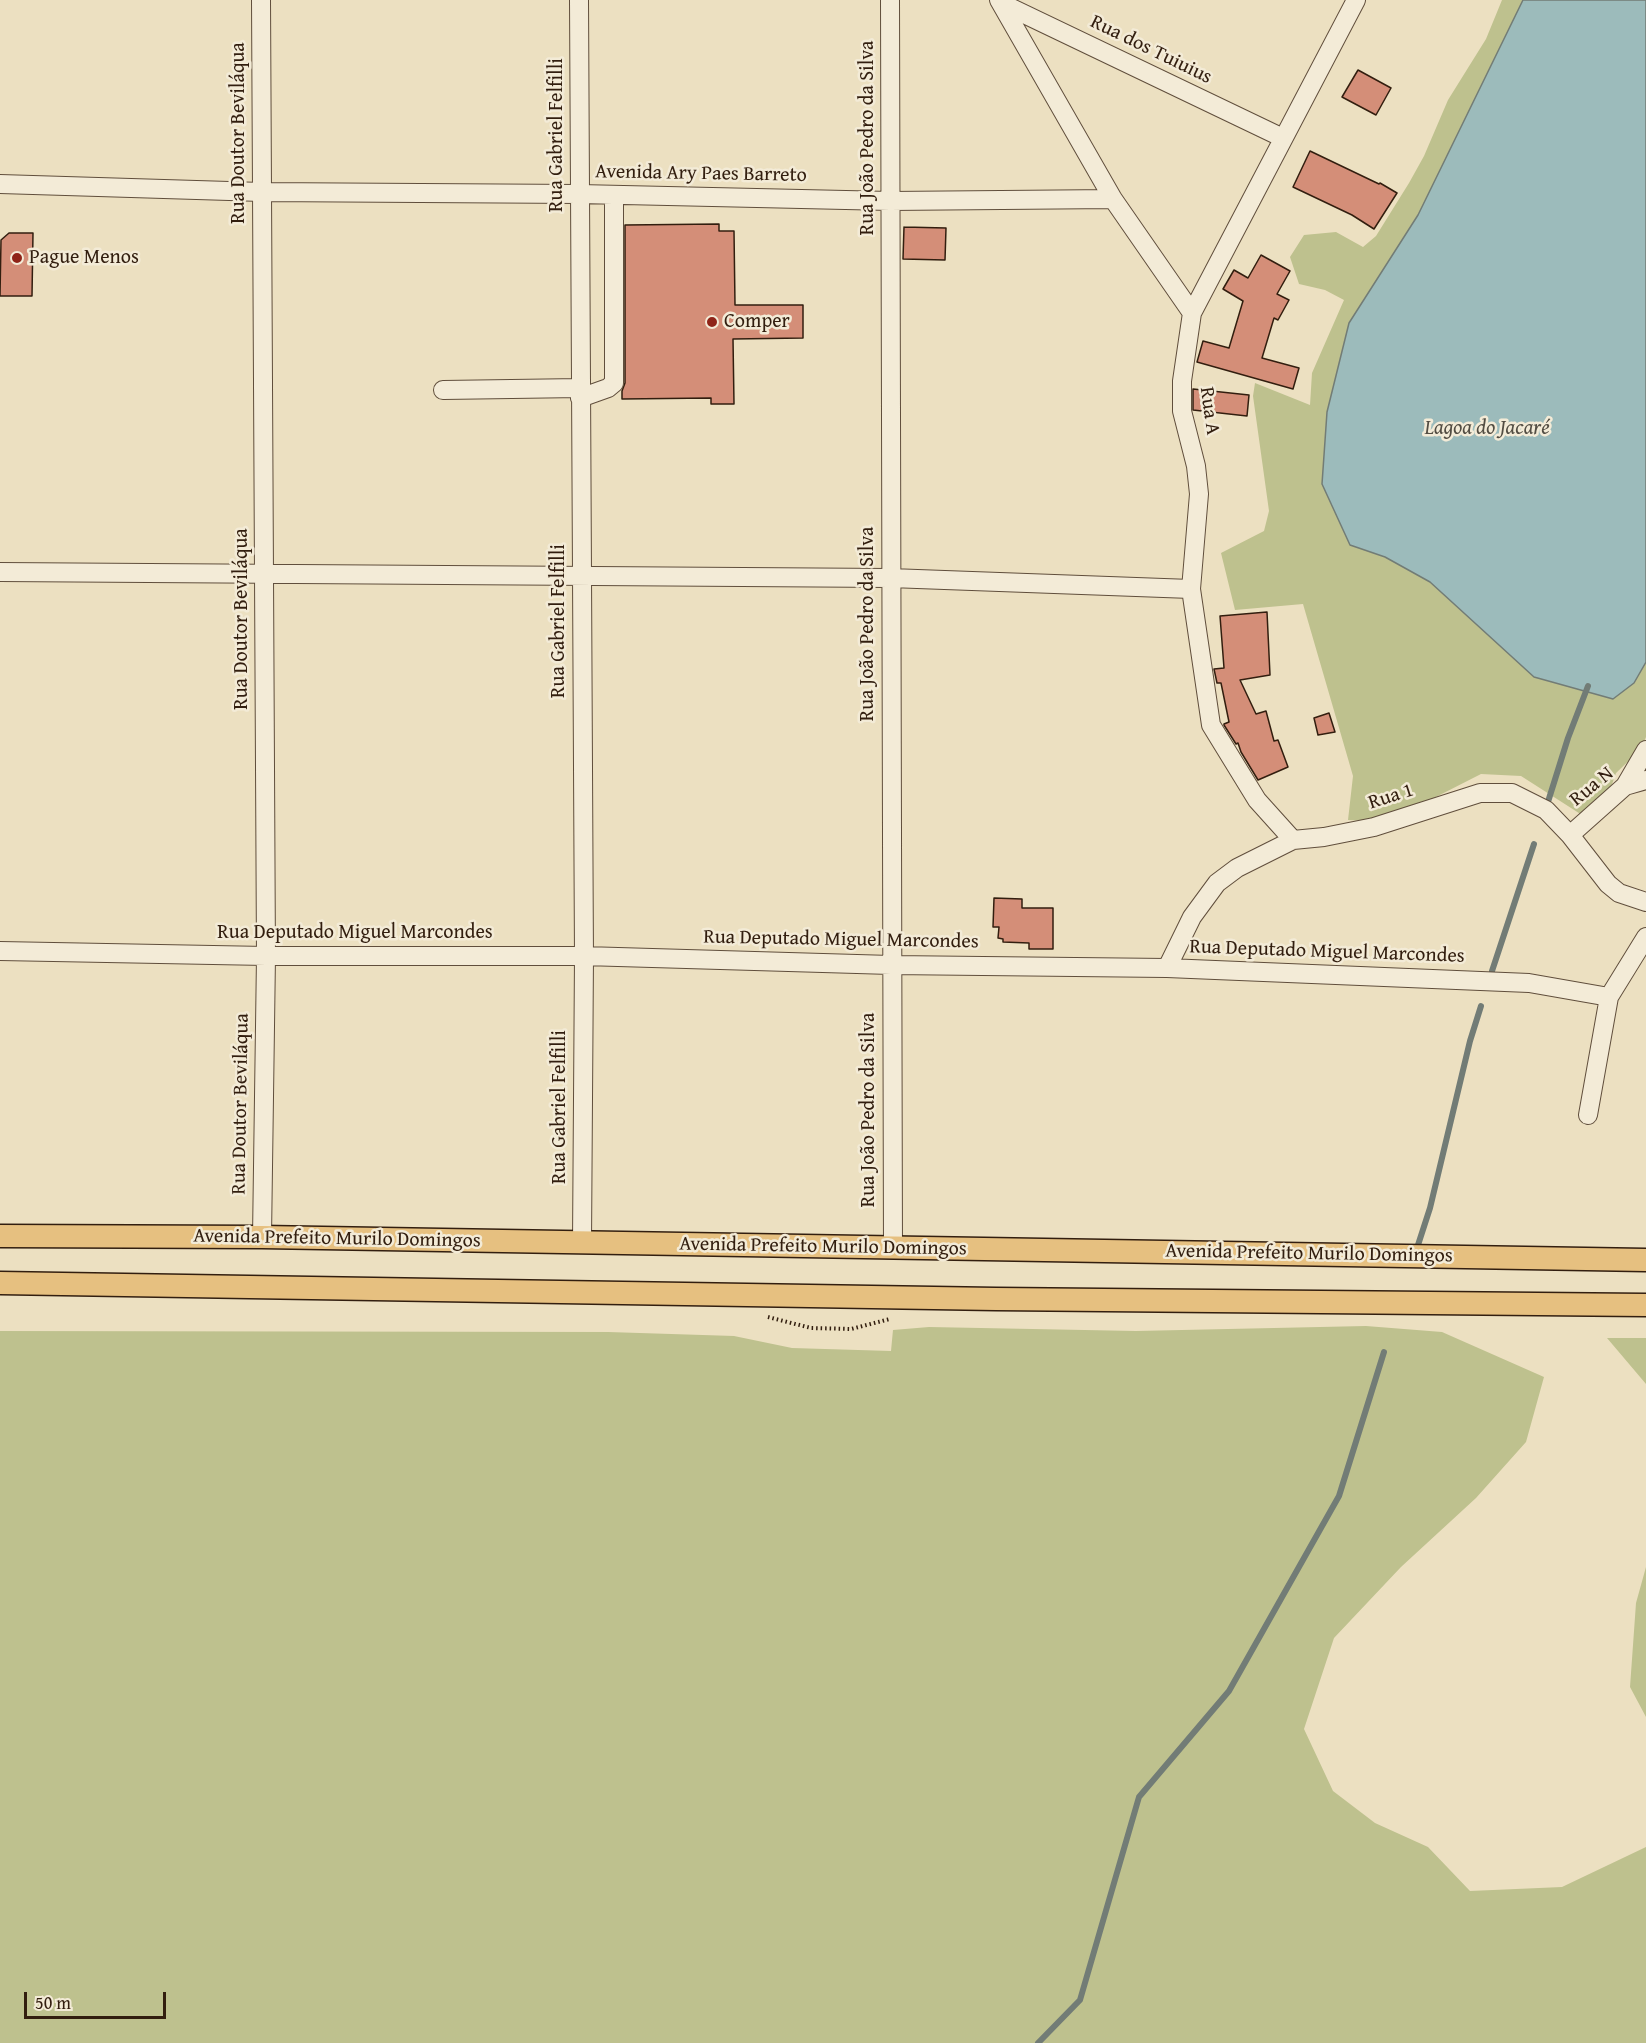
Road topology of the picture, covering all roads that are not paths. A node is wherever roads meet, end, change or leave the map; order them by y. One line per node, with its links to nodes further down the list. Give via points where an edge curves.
1 (261, 0): 8 (street, Rua Doutor Beviláqua)
2 (579, 0): 9 (street, Rua Gabriel Felfilli)
3 (890, 0): 12 (street, Rua João Pedro da Silva)
4 (1356, 0): 6 (street, Rua A)
5 (1000, 1): 6 (street, Rua dos Tuiuius); 11 (street)
6 (1283, 138): 13 (street, Rua A)
7 (0, 184): 8 (street, Avenida Ary Paes Barreto)
8 (261, 192): 9 (street, Avenida Ary Paes Barreto); 17 (street, Rua Doutor Beviláqua)
9 (579, 194): 10 (street, Avenida Ary Paes Barreto); 15 (street, Rua Gabriel Felfilli)
10 (614, 195): 12 (street, Avenida Ary Paes Barreto); 15 (street, via 614,383 608,388)
11 (1113, 199): 12 (street, Avenida Ary Paes Barreto); 13 (street)
12 (890, 201): 19 (street, Rua João Pedro da Silva)
13 (1192, 313): 20 (street, Rua A, via 1182,381 1182,411 1199,494)
14 (443, 390): 15 (street)
15 (580, 393): 18 (street, Rua Gabriel Felfilli)
16 (0, 572): 17 (street)
17 (265, 574): 18 (street); 29 (street, Rua Doutor Beviláqua)
18 (581, 575): 19 (street); 30 (street, Rua Gabriel Felfilli)
19 (890, 578): 20 (street); 31 (street, Rua João Pedro da Silva)
20 (1191, 589): 25 (street, Rua A, via 1210,725 1257,800)
21 (1646, 750): 23 (street)
22 (1646, 780): 23 (street, Rua N)
23 (1625, 786): 24 (street, Rua N)
24 (1570, 835): 25 (street, Rua 1, via 1546,810 1512,793 1480,793 1374,827); 26 (street, Rua 1, via 1608,884)
25 (1293, 840): 32 (street, Rua 1, via 1237,868 1217,883 1192,917)
26 (1646, 902)
27 (1646, 937): 33 (street)
28 (0, 951): 29 (street, Rua Deputado Miguel Marcondes)
29 (266, 956): 30 (street, Rua Deputado Miguel Marcondes); 36 (street, Rua Doutor Beviláqua)
30 (584, 956): 31 (street, Rua Deputado Miguel Marcondes); 37 (street, Rua Gabriel Felfilli)
31 (891, 965): 32 (street, Rua Deputado Miguel Marcondes); 38 (street, Rua João Pedro da Silva)
32 (1167, 968): 33 (street, Rua Deputado Miguel Marcondes, via 1529,983)
33 (1609, 997): 34 (street)
34 (1588, 1115)
35 (0, 1236): 36 (main road, Avenida Prefeito Murilo Domingos)
36 (262, 1237): 37 (main road, Avenida Prefeito Murilo Domingos)
37 (582, 1242): 38 (main road, Avenida Prefeito Murilo Domingos)
38 (892, 1248): 39 (main road, Avenida Prefeito Murilo Domingos)
39 (1646, 1260)
40 (0, 1283): 41 (main road)
41 (1646, 1305)

